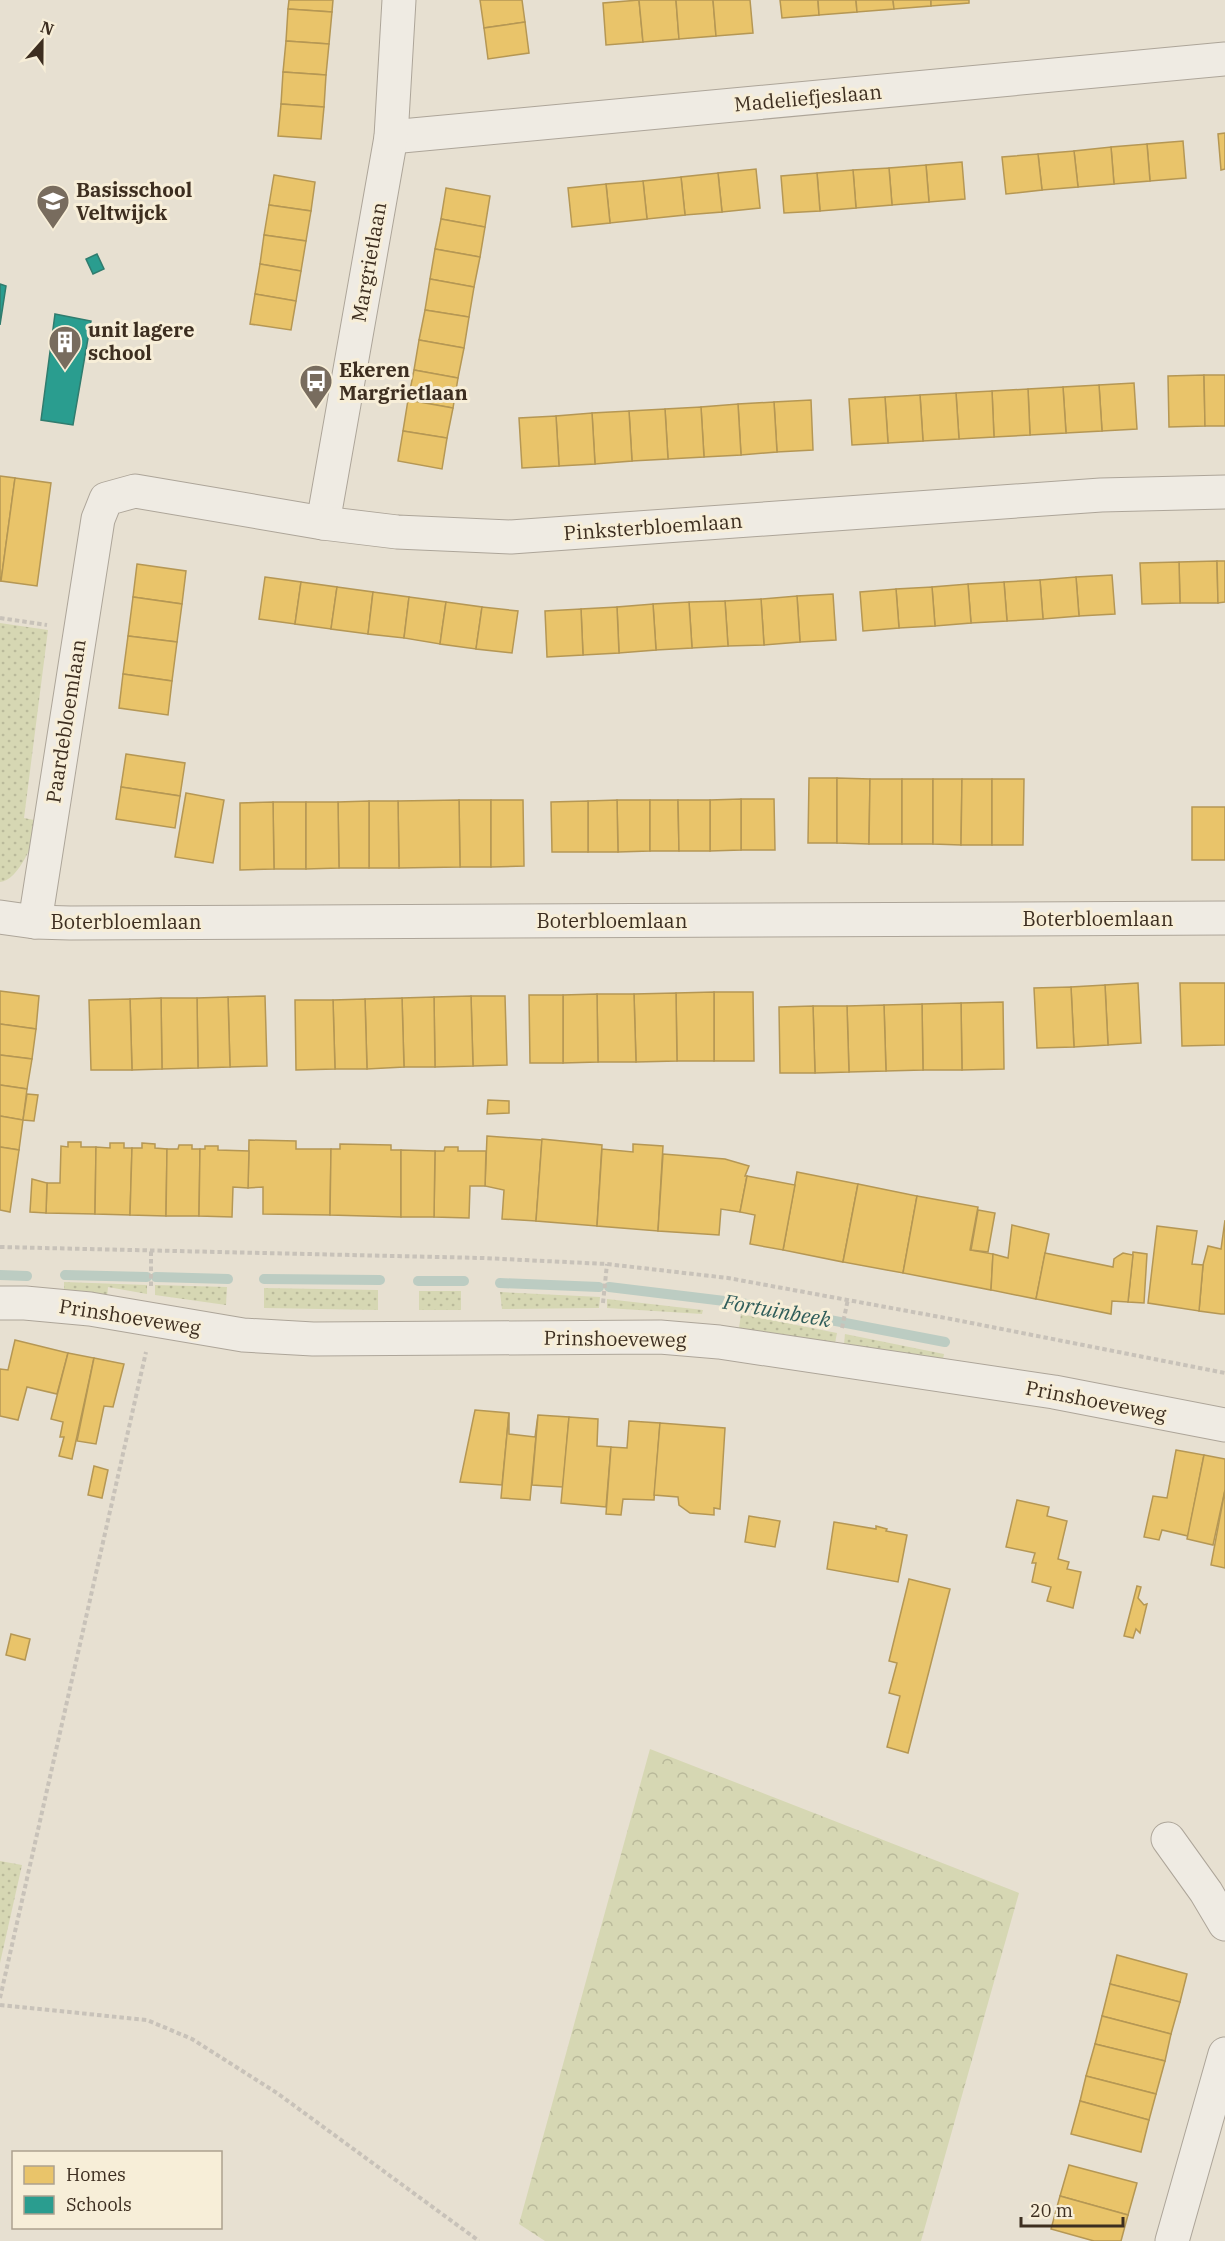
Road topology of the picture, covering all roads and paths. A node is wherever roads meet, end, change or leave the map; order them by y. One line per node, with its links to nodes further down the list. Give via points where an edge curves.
1 (399, 0): 3 (street, Margrietlaan)
2 (1225, 59): 3 (street, Madeliefjeslaan)
3 (391, 137): 6 (street, Margrietlaan)
4 (1225, 492): 6 (street, Pinksterbloemlaan, via 1101,495 511,537 397,532)
5 (98, 519): 6 (street, Pinksterbloemlaan, via 106,499 135,491); 8 (street, Paardebloemlaan)
6 (323, 522)
7 (0, 618): 8 (path)
8 (80, 630): 11 (street, Paardebloemlaan)
9 (0, 917): 11 (street, Boterbloemlaan)
10 (1225, 918): 11 (street, Boterbloemlaan)
11 (35, 922)
12 (0, 1247): 13 (path)
13 (151, 1250): 14 (path); 18 (path)
14 (607, 1264): 15 (path); 16 (path, via 728,1278)
15 (603, 1299)
16 (848, 1299): 19 (path); 20 (path)
17 (0, 1302): 18 (street, Prinshoeveweg, via 90,1309)
18 (152, 1305): 21 (street, Prinshoeveweg, via 243,1335 314,1339 648,1337 719,1342 1054,1392); 24 (path)
19 (841, 1335)
20 (1225, 1373)
21 (1225, 1425)
22 (1168, 1839): 23 (street)
23 (1225, 1924)
24 (0, 1998)
25 (0, 2005): 27 (path, via 147,2020 192,2039 277,2093)
26 (1225, 2054): 28 (street)
27 (479, 2241)
28 (1172, 2241)

